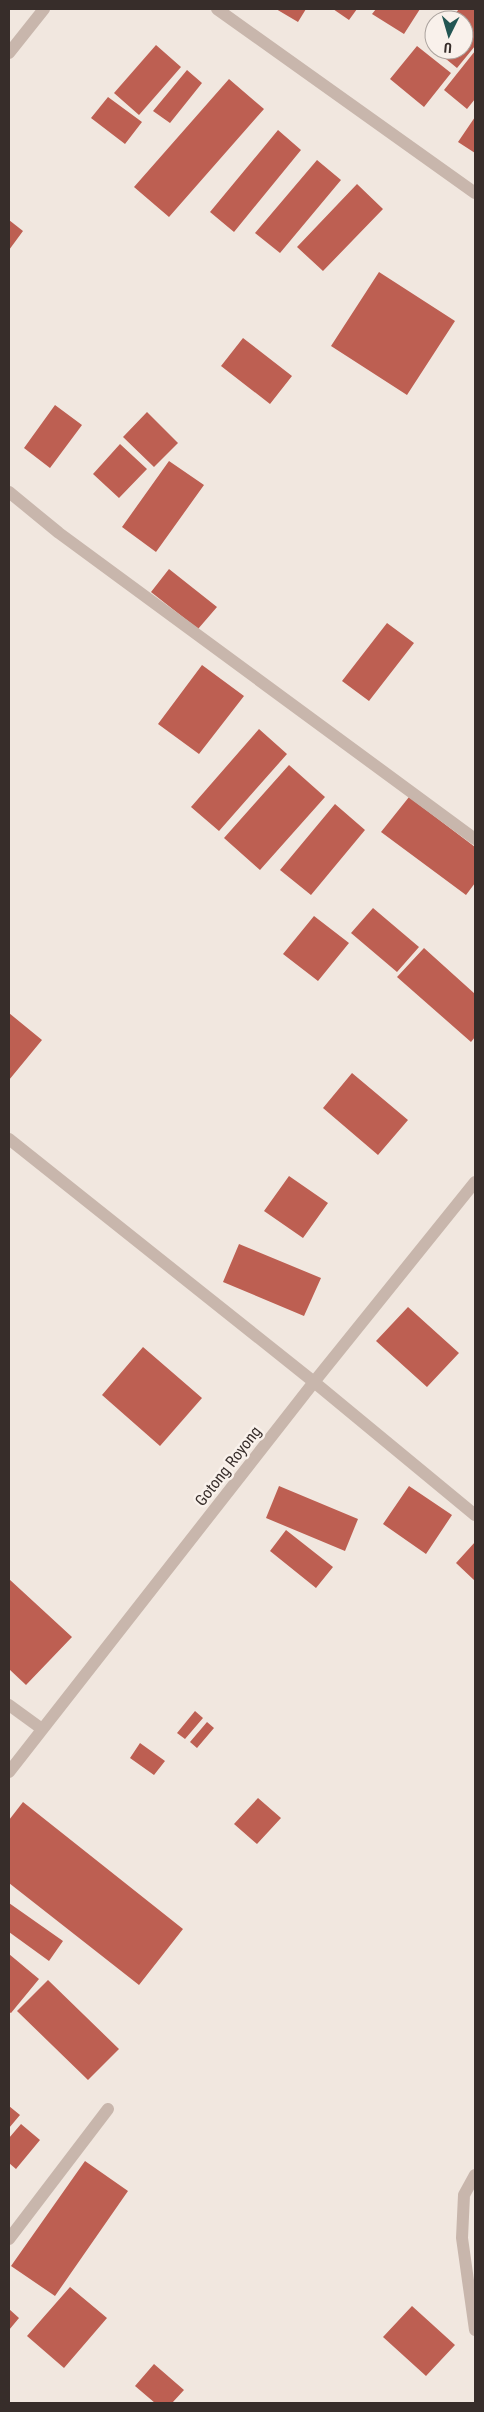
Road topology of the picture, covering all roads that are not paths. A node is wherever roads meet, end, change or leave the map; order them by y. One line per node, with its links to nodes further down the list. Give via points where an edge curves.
1 (44, 9): 3 (street)
2 (217, 9): 4 (street)
3 (9, 53)
4 (475, 193)
5 (9, 492): 6 (street, via 59,533)
6 (475, 839)
7 (9, 1139): 9 (street)
8 (475, 1182): 9 (street, Gotong Royong)
9 (314, 1382): 10 (street); 12 (street, Gotong Royong)
10 (475, 1515)
11 (9, 1705): 12 (street)
12 (42, 1729): 13 (street, Gotong Royong)
13 (9, 1772)
14 (108, 2109): 16 (street)
15 (475, 2175): 17 (street, via 464,2195 462,2238)
16 (9, 2239)
17 (475, 2330)

